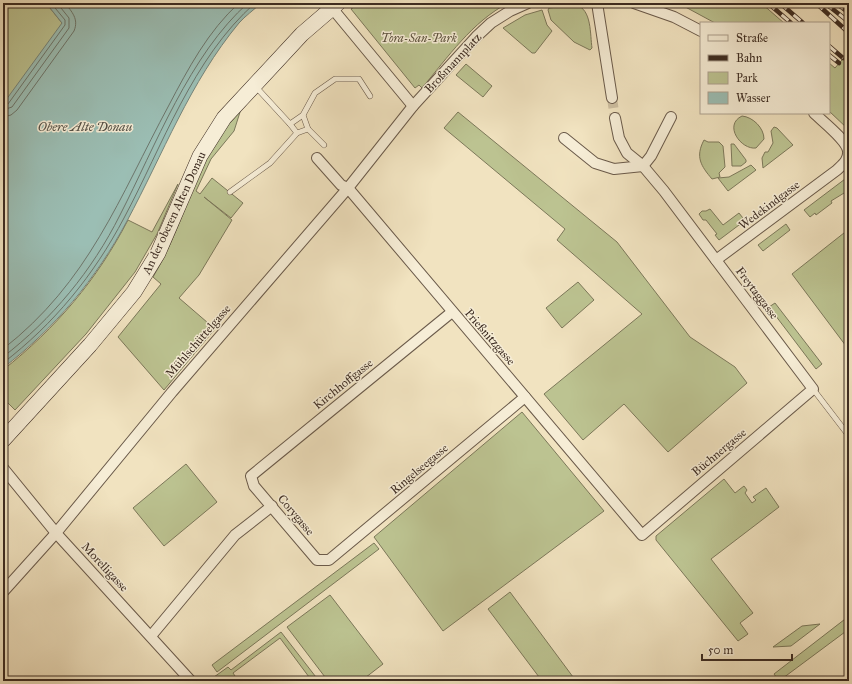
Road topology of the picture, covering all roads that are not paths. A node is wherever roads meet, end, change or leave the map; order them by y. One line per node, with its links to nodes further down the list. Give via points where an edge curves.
1 (528, 3): 9 (street, Broßmannplatz, via 491,23)
2 (597, 3): 8 (street)
3 (634, 3): 5 (street, via 674,17)
4 (335, 5): 6 (street, An der oberen Alten Donau, via 302,34); 9 (street)
5 (700, 30)
6 (254, 84): 14 (lane); 28 (street, An der oberen Alten Donau, via 224,118 206,144 158,253 134,292 90,345)
7 (370, 96): 11 (lane, via 359,79 334,79 315,93)
8 (612, 98)
9 (413, 106): 21 (street, Mühlschüttelgasse)
10 (815, 114): 23 (street, Wedekindgasse, via 845,143 848,151 846,160 837,170)
11 (303, 115): 14 (lane); 15 (lane)
12 (671, 117): 20 (street)
13 (615, 118): 20 (street, Freytaggasse, via 619,138 627,153)
14 (290, 124): 16 (lane)
15 (308, 129): 16 (lane); 18 (lane)
16 (298, 133): 22 (lane, via 270,163)
17 (564, 138): 20 (street, via 595,163 614,169)
18 (324, 145)
19 (317, 158): 21 (street, Prießnitzgasse, via 341,185)
20 (643, 166): 23 (street, Freytaggasse)
21 (348, 188): 24 (street, Prießnitzgasse); 32 (street, Mühlschüttelgasse, via 172,392)
22 (230, 192)
23 (716, 260): 25 (street, Freytaggasse)
24 (452, 312): 26 (street, Prießnitzgasse); 30 (street, Kirchhoffgasse)
25 (813, 389): 27 (lane, Freytaggasse); 33 (street, Büchnergasse)
26 (526, 397): 33 (street, Prießnitzgasse); 34 (street, Ringelseegasse)
27 (849, 436)
28 (3, 440)
29 (3, 468): 32 (street, Morelligasse)
30 (251, 476): 31 (street, Corygasse, via 254,486)
31 (272, 506): 34 (street, Corygasse, via 317,560); 36 (street, via 235,535)
32 (56, 533): 35 (street, Mühlschüttelgasse); 36 (street, Morelligasse)
33 (642, 535)
34 (329, 560)
35 (3, 592)
36 (151, 636): 37 (street, Morelligasse)
37 (186, 679)

